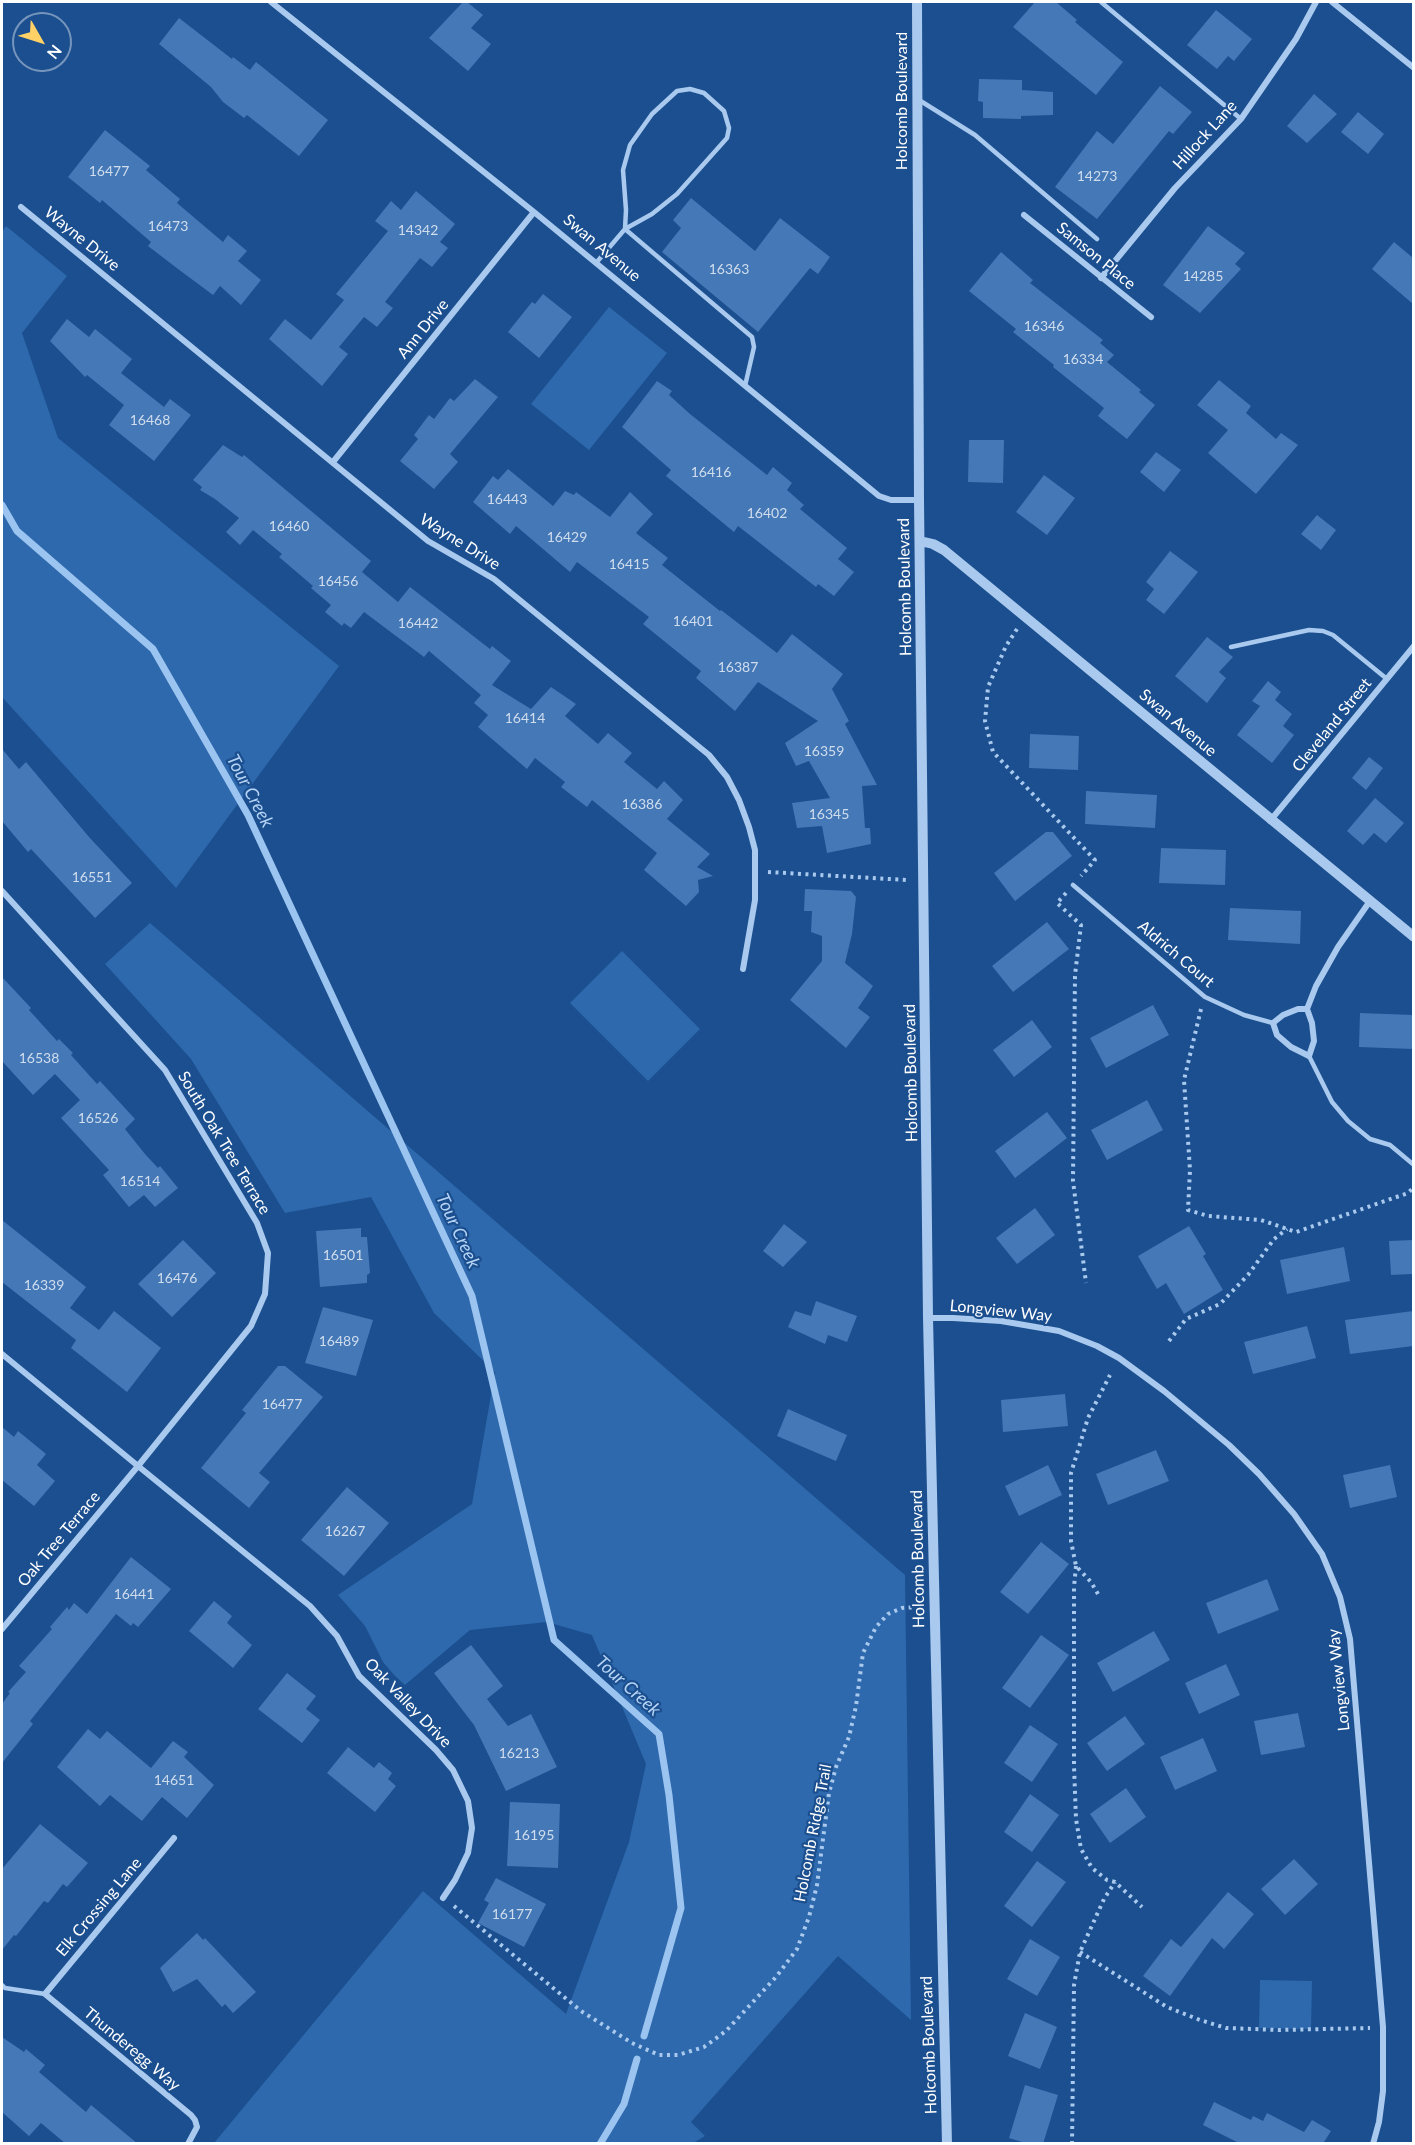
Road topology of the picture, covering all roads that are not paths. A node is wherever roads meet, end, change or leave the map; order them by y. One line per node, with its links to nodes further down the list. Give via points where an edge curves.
1 (271, 2): 10 (street, Swan Avenue)
2 (917, 2): 7 (street, Holcomb Boulevard)
3 (1101, 2): 8 (lane)
4 (1316, 2): 8 (street, Hillock Lane, via 1296,39)
5 (1332, 2): 6 (street)
6 (1413, 68)
7 (917, 99): 13 (lane, via 975,135); 19 (street, Holcomb Boulevard)
8 (1241, 118): 15 (street, Hillock Lane, via 1175,188)
9 (21, 207): 18 (street, Wayne Drive)
10 (534, 212): 14 (street, Swan Avenue); 18 (street, Ann Drive)
11 (1024, 215): 15 (street, Samson Place)
12 (625, 229): 12 (lane, via 677,194 728,138 724,111 704,93 677,91 652,114 630,145 622,170); 14 (lane); 17 (lane, via 752,337 754,347)
13 (1097, 239)
14 (596, 263): 17 (street, Swan Avenue)
15 (1101, 278): 16 (street, Samson Place)
16 (1151, 317)
17 (745, 386): 19 (street, Swan Avenue, via 879,496)
18 (333, 462): 29 (street, Wayne Drive, via 428,541 494,579 709,755 727,777 750,826 755,850 755,900)
19 (919, 500): 20 (street, Holcomb Boulevard)
20 (920, 541): 24 (street, Swan Avenue, via 944,550); 34 (street, Holcomb Boulevard)
21 (1413, 646): 23 (street, Cleveland Street)
22 (1231, 647): 23 (lane, via 1309,630 1323,632 1333,635)
23 (1387, 679): 24 (street, Cleveland Street)
24 (1270, 820): 27 (street, Swan Avenue)
25 (1073, 885): 31 (lane, Aldrich Court, via 1205,997)
26 (2, 891): 36 (street, South Oak Tree Terrace, via 165,1070 257,1223 268,1253 265,1294 251,1326)
27 (1370, 901): 28 (street, Swan Avenue); 30 (street, via 1338,947)
28 (1413, 937)
29 (743, 969)
30 (1307, 1009): 31 (street, via 1283,1015); 32 (street, via 1314,1041)
31 (1273, 1023): 32 (street, via 1277,1035)
32 (1309, 1056): 33 (lane, via 1332,1102 1347,1121 1370,1139 1390,1145)
33 (1413, 1165)
34 (928, 1318): 43 (street, Holcomb Boulevard); 44 (street, Longview Way, via 1001,1322 1059,1331 1119,1358 1229,1445 1294,1514 1322,1554 1340,1597 1350,1639 1383,2028 1383,2091)
35 (2, 1353): 36 (street)
36 (138, 1466): 37 (street, Oak Tree Terrace); 39 (street, Oak Valley Drive, via 310,1606 337,1636 359,1676 453,1770 468,1801 472,1828 468,1852)
37 (2, 1629)
38 (174, 1838): 41 (street, Elk Crossing Lane)
39 (443, 1898)
40 (2, 1985): 41 (lane)
41 (45, 1994): 42 (street, Thunderegg Way, via 191,2115 196,2127)
42 (188, 2144)
43 (947, 2144)
44 (1373, 2144)

